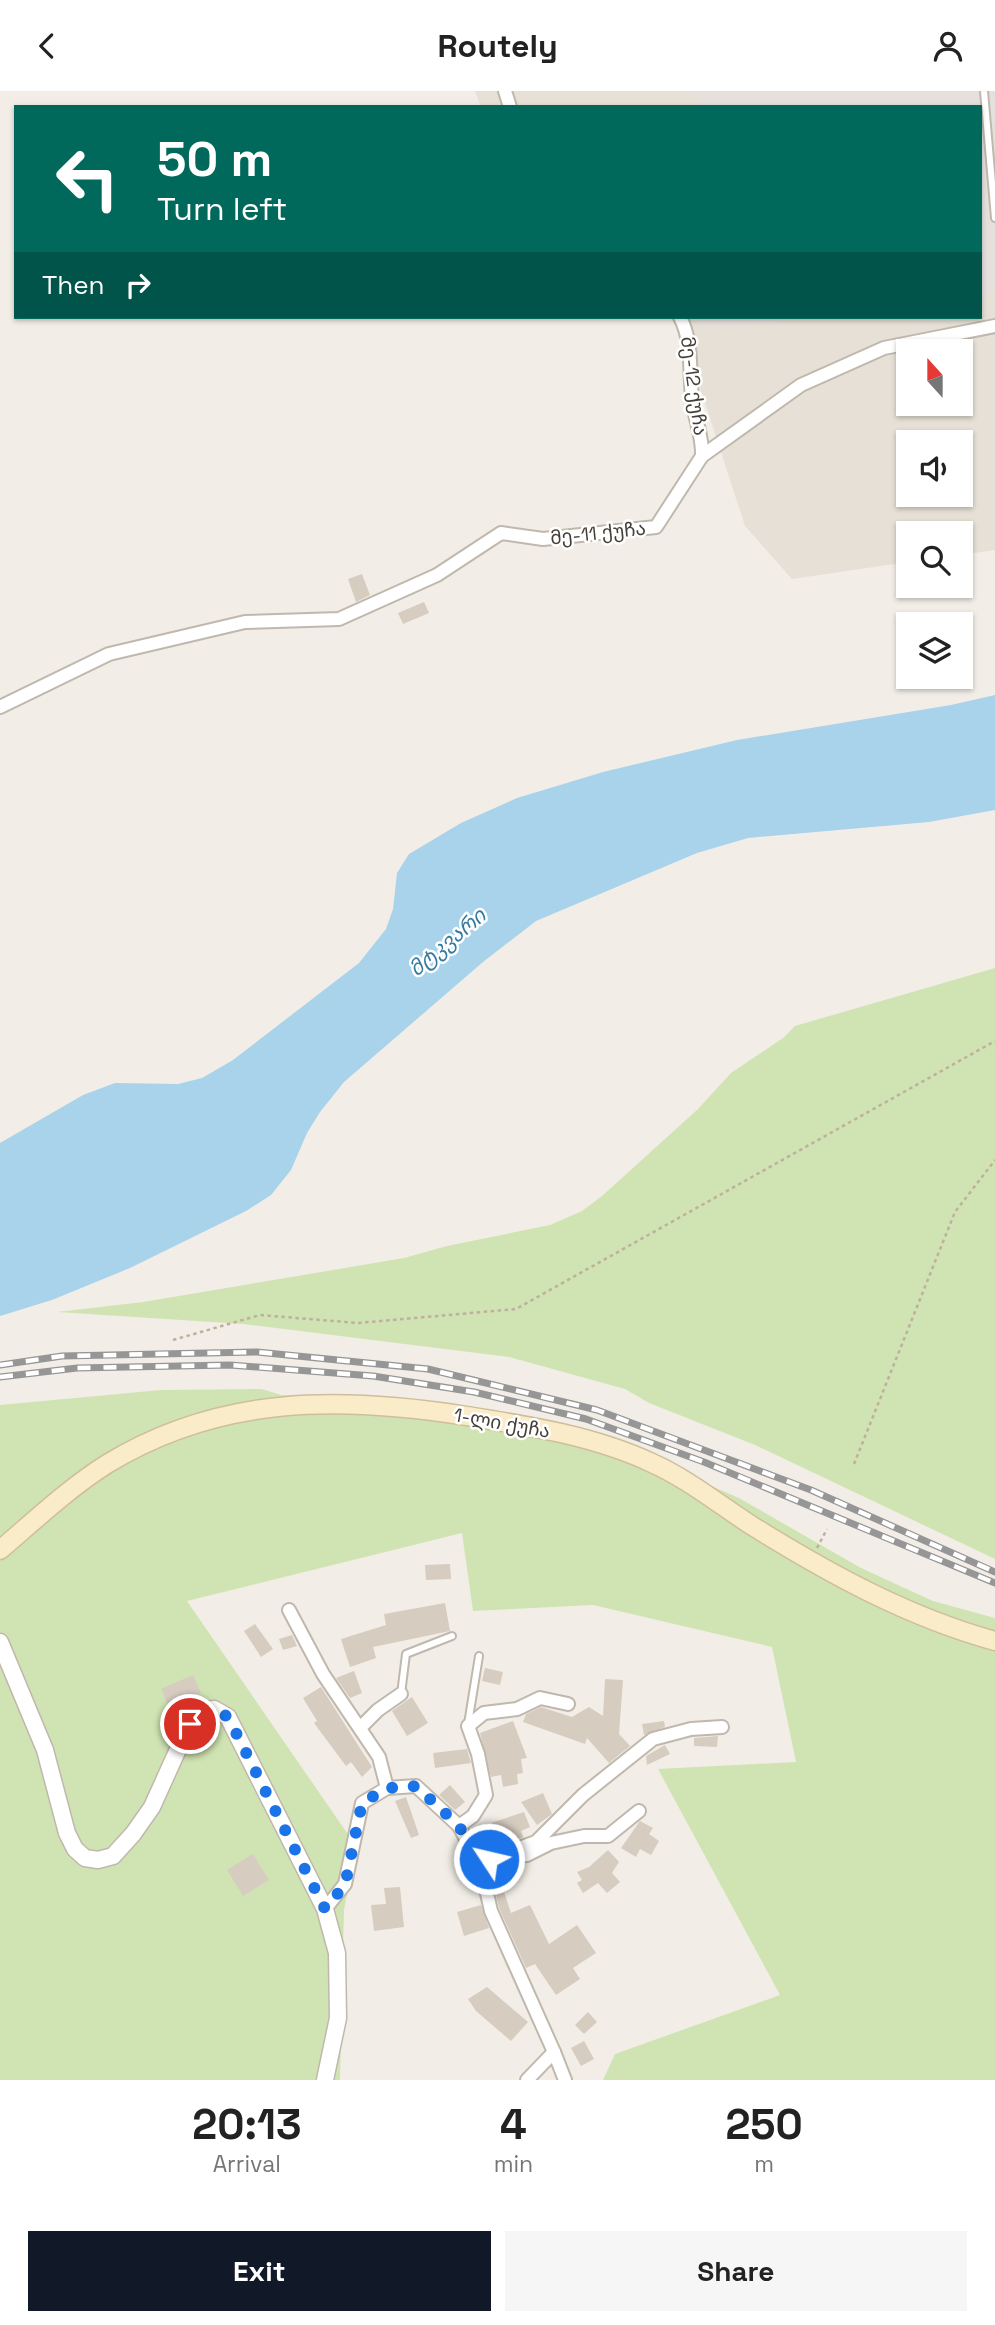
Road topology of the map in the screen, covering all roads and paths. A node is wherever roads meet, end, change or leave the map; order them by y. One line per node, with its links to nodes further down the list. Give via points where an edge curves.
1 (984, 91): 2 (lane)
2 (995, 218)
3 (681, 319): 5 (street, მე-12 ქუჩა, via 690,353 692,399 703,437)
4 (995, 326): 5 (street, მე-11 ქუჩა, via 872,353 801,385)
5 (702, 456): 6 (street, მე-11 ქუჩა, via 656,527 543,539 501,533 437,575 339,619 245,622 109,655)
6 (0, 707)
7 (995, 1041): 9 (path, via 516,1309 358,1323 260,1315)
8 (995, 1160): 10 (path, via 955,1212)
9 (173, 1340)
10 (854, 1464)
11 (0, 1550): 14 (main road, 1-ლი ქუჩა, via 106,1465 154,1440 253,1409 365,1403 522,1425 593,1441 642,1459 877,1598)
12 (289, 1610): 20 (street, via 323,1674)
13 (452, 1636): 17 (lane, via 406,1654)
14 (995, 1641)
15 (0, 1642): 26 (street, via 45,1750 67,1833 85,1858 113,1856 133,1834 152,1807 190,1724 202,1711 214,1709 228,1717)
16 (480, 1655): 19 (lane)
17 (401, 1694): 20 (street)
18 (568, 1704): 19 (street, via 541,1698 517,1709 484,1713)
19 (468, 1726): 24 (street, via 486,1795 472,1817)
20 (361, 1727): 22 (street, via 379,1757)
21 (722, 1727): 25 (street, via 653,1739 583,1795 536,1842)
22 (387, 1788): 24 (street, via 416,1786); 26 (street, via 362,1803 345,1885)
23 (639, 1811): 25 (street, via 608,1836 551,1843 527,1854)
24 (459, 1826): 25 (street)
25 (485, 1863): 27 (street, via 491,1911)
26 (325, 1909): 28 (street, via 337,1953 338,2018)
27 (554, 2052): 29 (street); 30 (street)
28 (326, 2080)
29 (527, 2080)
30 (565, 2080)

